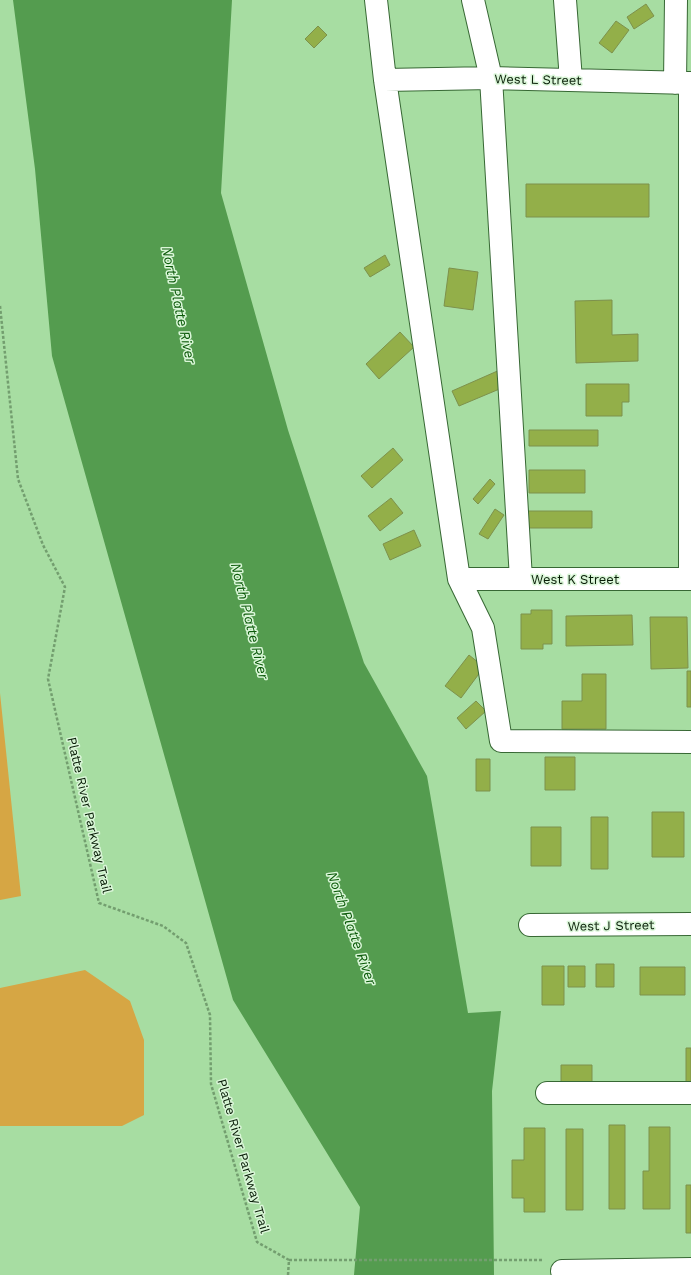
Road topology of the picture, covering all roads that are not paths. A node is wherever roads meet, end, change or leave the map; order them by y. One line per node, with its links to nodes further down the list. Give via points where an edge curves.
1 (376, 0): 6 (street)
2 (473, 0): 5 (street)
3 (565, 0): 7 (street)
4 (676, 0): 8 (street)
5 (491, 78): 6 (street, West L Street); 7 (street, West L Street); 10 (street)
6 (385, 80): 9 (street)
7 (571, 80): 8 (street, West L Street)
8 (685, 82): 11 (street)
9 (459, 579): 10 (street, West K Street); 12 (street, via 483,628 501,741)
10 (521, 579): 11 (street, West K Street)
11 (690, 579)
12 (691, 742)
13 (691, 924): 14 (street, West J Street)
14 (530, 925)
15 (547, 1093): 16 (street)
16 (691, 1094)
17 (691, 1269): 18 (street)
18 (562, 1271)

